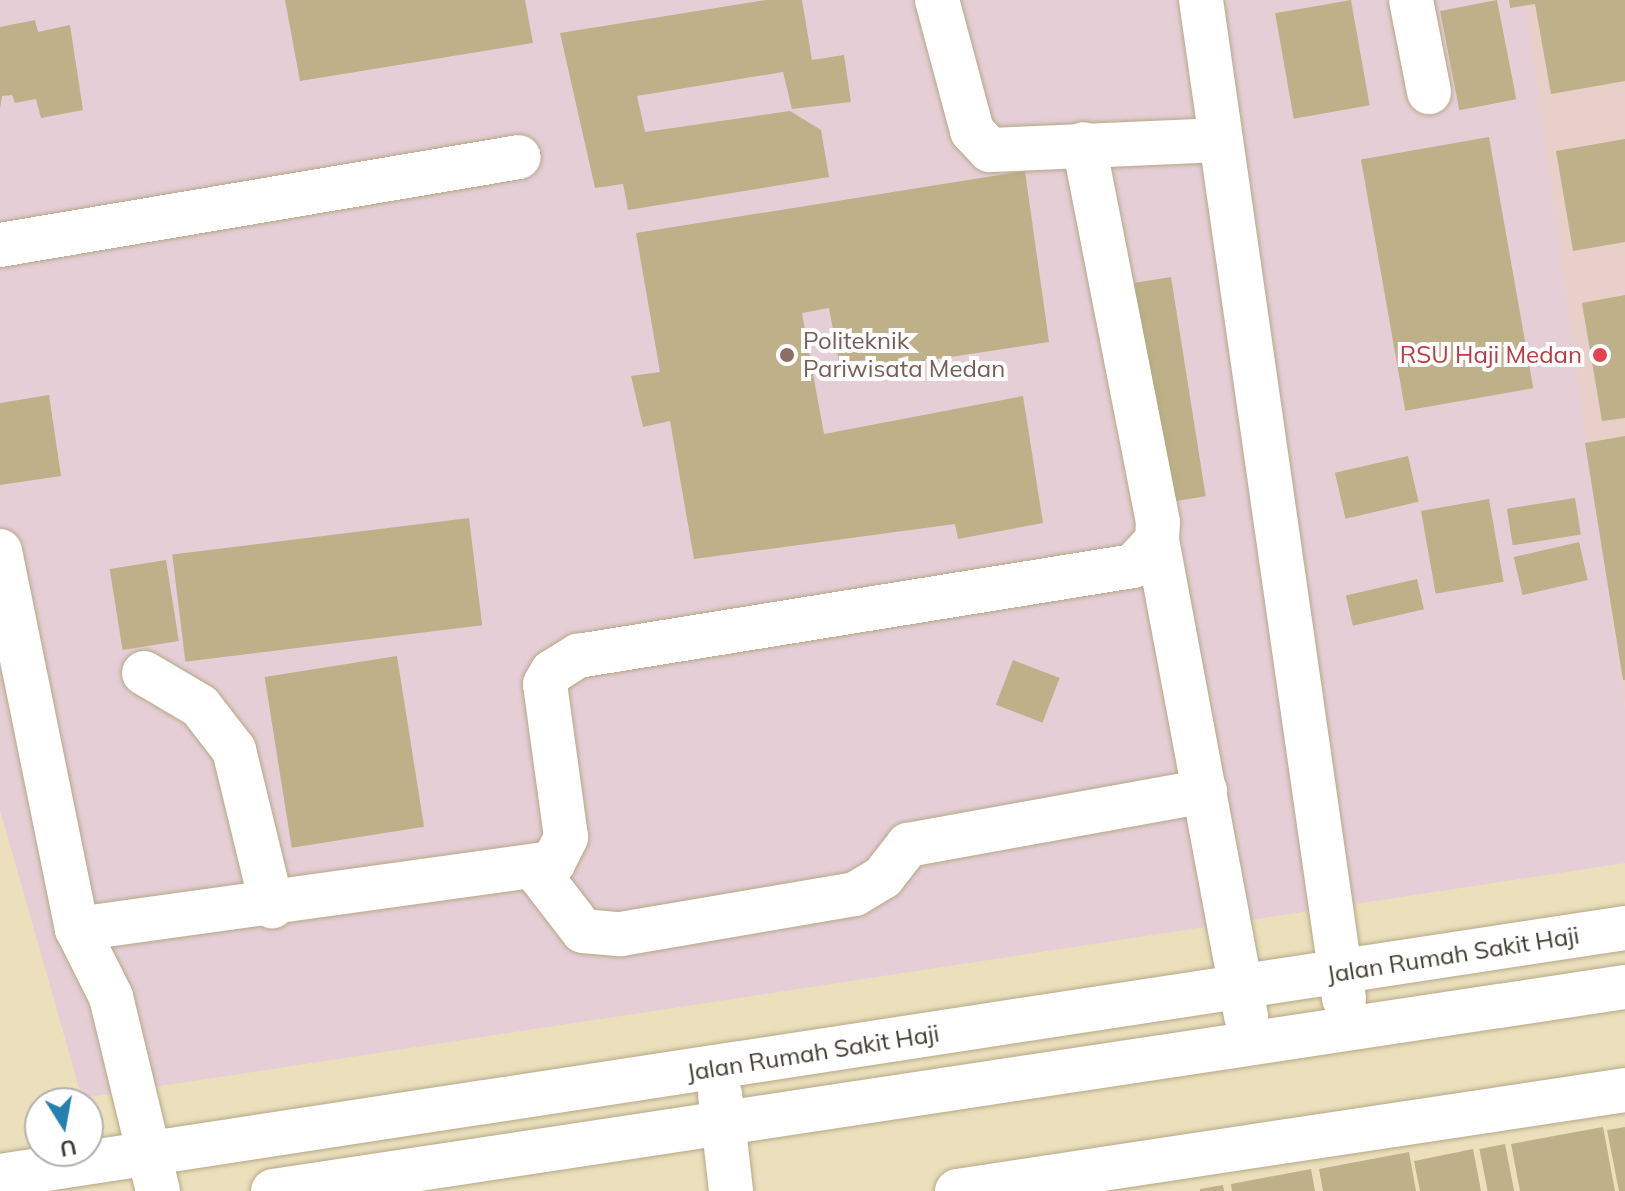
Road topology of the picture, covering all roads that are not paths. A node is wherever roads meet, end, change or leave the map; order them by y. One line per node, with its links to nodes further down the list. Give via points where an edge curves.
1 (937, 0): 6 (street, via 979,142 1002,152)
2 (1201, 0): 5 (street)
3 (1411, 0): 4 (street)
4 (1429, 92)
5 (1216, 140): 6 (street); 17 (street)
6 (1084, 144): 9 (street)
7 (519, 157): 8 (street)
8 (0, 245)
9 (1157, 540): 12 (street); 13 (street, via 1116,573 564,662 552,672 544,697 566,837 553,863)
10 (0, 551): 16 (street)
11 (144, 673): 14 (street, via 200,706 234,750 247,779)
12 (1205, 791): 13 (street, via 908,845 883,877 855,894 621,934 583,931); 18 (street)
13 (536, 870): 14 (street)
14 (272, 906): 16 (street)
15 (1625, 928): 17 (street, Jalan Rumah Sakit Haji)
16 (77, 929): 26 (street, via 111,997)
17 (1339, 972): 18 (street, Jalan Rumah Sakit Haji); 20 (street)
18 (1242, 987): 21 (street); 22 (street, Jalan Rumah Sakit Haji)
19 (1625, 987): 20 (street)
20 (1349, 1028): 21 (street)
21 (1249, 1043): 24 (street)
22 (717, 1067): 24 (street); 25 (street, Jalan Rumah Sakit Haji)
23 (1625, 1090): 31 (street)
24 (722, 1123): 28 (street); 30 (street)
25 (319, 1126): 26 (street, Jalan Rumah Sakit Haji); 28 (street)
26 (156, 1172): 27 (street, Jalan Rumah Sakit Haji)
27 (0, 1176)
28 (329, 1187): 29 (street)
29 (273, 1191)
30 (731, 1191)
31 (957, 1191)

